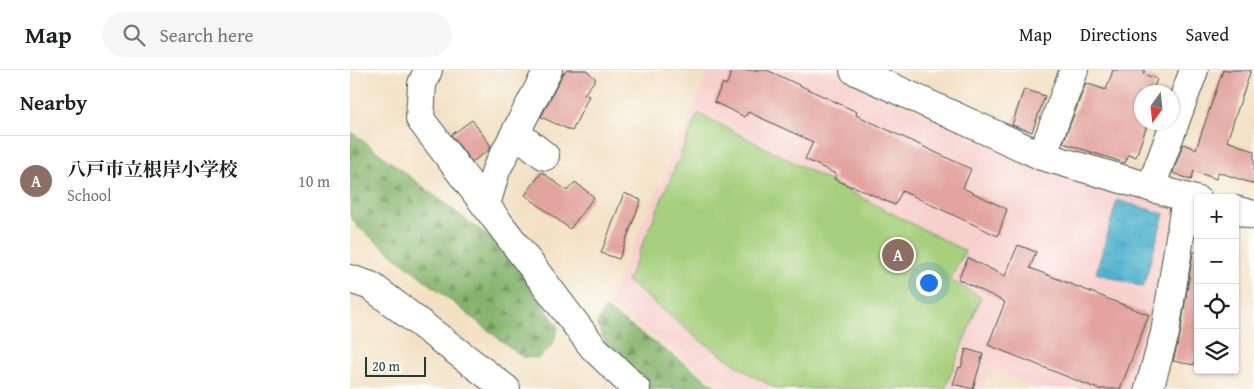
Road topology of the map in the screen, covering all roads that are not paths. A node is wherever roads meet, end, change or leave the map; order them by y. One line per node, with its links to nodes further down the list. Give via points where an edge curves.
1 (428, 70): 11 (street, via 422,84 420,119)
2 (548, 70): 6 (street)
3 (854, 70): 8 (street)
4 (1074, 70): 8 (street)
5 (1194, 70): 9 (street)
6 (516, 133): 7 (street); 11 (street, via 496,170)
7 (545, 156)
8 (1042, 156): 9 (street)
9 (1151, 188): 10 (street)
10 (1192, 199): 17 (street, via 1165,333)
11 (486, 205): 16 (street, via 593,347)
12 (1239, 211): 13 (street)
13 (1254, 215)
14 (350, 279): 15 (street, via 370,286)
15 (506, 389)
16 (636, 389)
17 (1149, 389)

